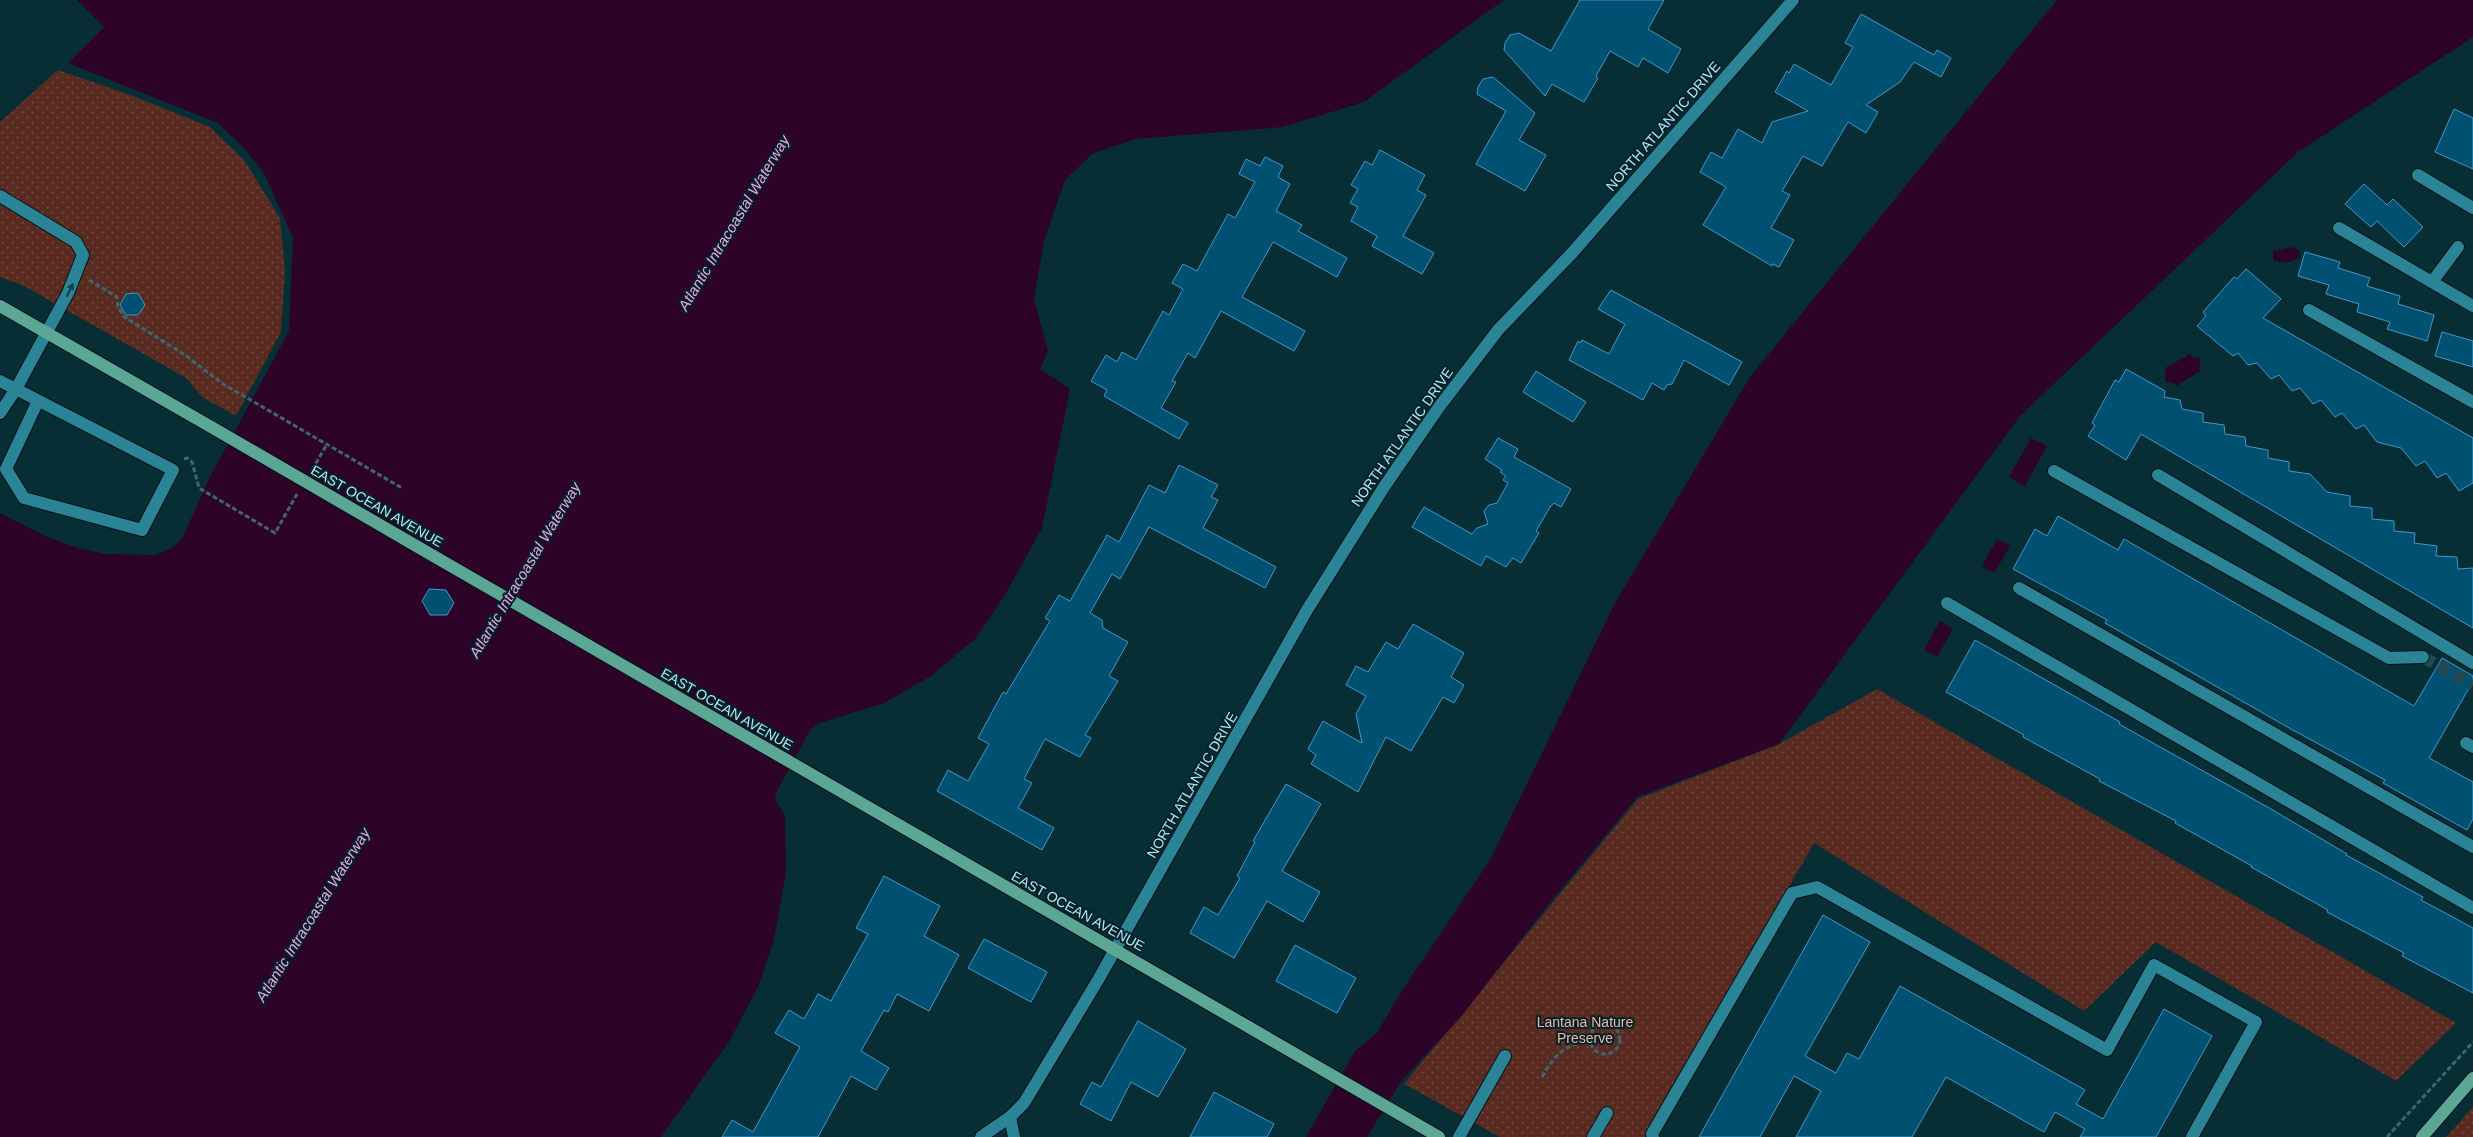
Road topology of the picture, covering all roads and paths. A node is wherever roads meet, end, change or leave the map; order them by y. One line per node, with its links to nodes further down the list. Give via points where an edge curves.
1 (1793, 0): 31 (street, NORTH ATLANTIC DRIVE, via 1573,252 1498,330 1439,407 1384,486 1307,610)
2 (2418, 175): 4 (street)
3 (0, 196): 7 (street, via 76,242 83,255)
4 (2473, 208)
5 (2339, 228): 8 (street)
6 (2458, 248): 8 (street)
7 (78, 273): 12 (street, one-way to 7); 18 (path, via 117,297 123,316 185,355 223,384)
8 (2432, 282): 10 (street)
9 (0, 306): 12 (main road, EAST OCEAN AVENUE)
10 (2473, 306)
11 (2309, 310): 16 (street)
12 (47, 333): 14 (street); 31 (main road, EAST OCEAN AVENUE, bridge)
13 (0, 381): 14 (street)
14 (16, 389): 15 (street); 17 (street)
15 (38, 401): 15 (street, via 173,470 142,530 24,498 6,469)
16 (2473, 402)
17 (0, 413)
18 (327, 444): 22 (path); 23 (path)
19 (187, 458): 24 (path, via 192,462 199,488 275,533)
20 (2054, 471): 27 (street, via 2389,658)
21 (2158, 475): 28 (street)
22 (308, 476)
23 (402, 488)
24 (299, 492)
25 (2019, 588): 29 (street)
26 (1947, 603): 30 (street)
27 (2423, 656)
28 (2473, 663)
29 (2473, 847)
30 (2473, 908)
31 (1115, 949): 38 (street, NORTH ATLANTIC DRIVE, via 1024,1103); 41 (main road, EAST OCEAN AVENUE)
32 (2473, 1042): 46 (path)
33 (1591, 1043): 33 (path, via 1594,1030 1601,1025 1610,1025 1619,1035 1617,1048 1609,1053 1600,1053); 35 (path, via 1579,1043 1562,1050)
34 (1505, 1056): 42 (street)
35 (1542, 1077)
36 (2473, 1078): 47 (main road)
37 (1607, 1114): 43 (street)
38 (1010, 1118): 39 (street, NORTH ATLANTIC DRIVE); 40 (street)
39 (981, 1137)
40 (1014, 1137)
41 (1439, 1137)
42 (1459, 1137)
43 (1593, 1137)
44 (1653, 1137): 45 (street, via 1792,893 1817,887 2107,1050 2154,965 2256,1022)
45 (2192, 1137)
46 (2387, 1137)
47 (2422, 1137)

